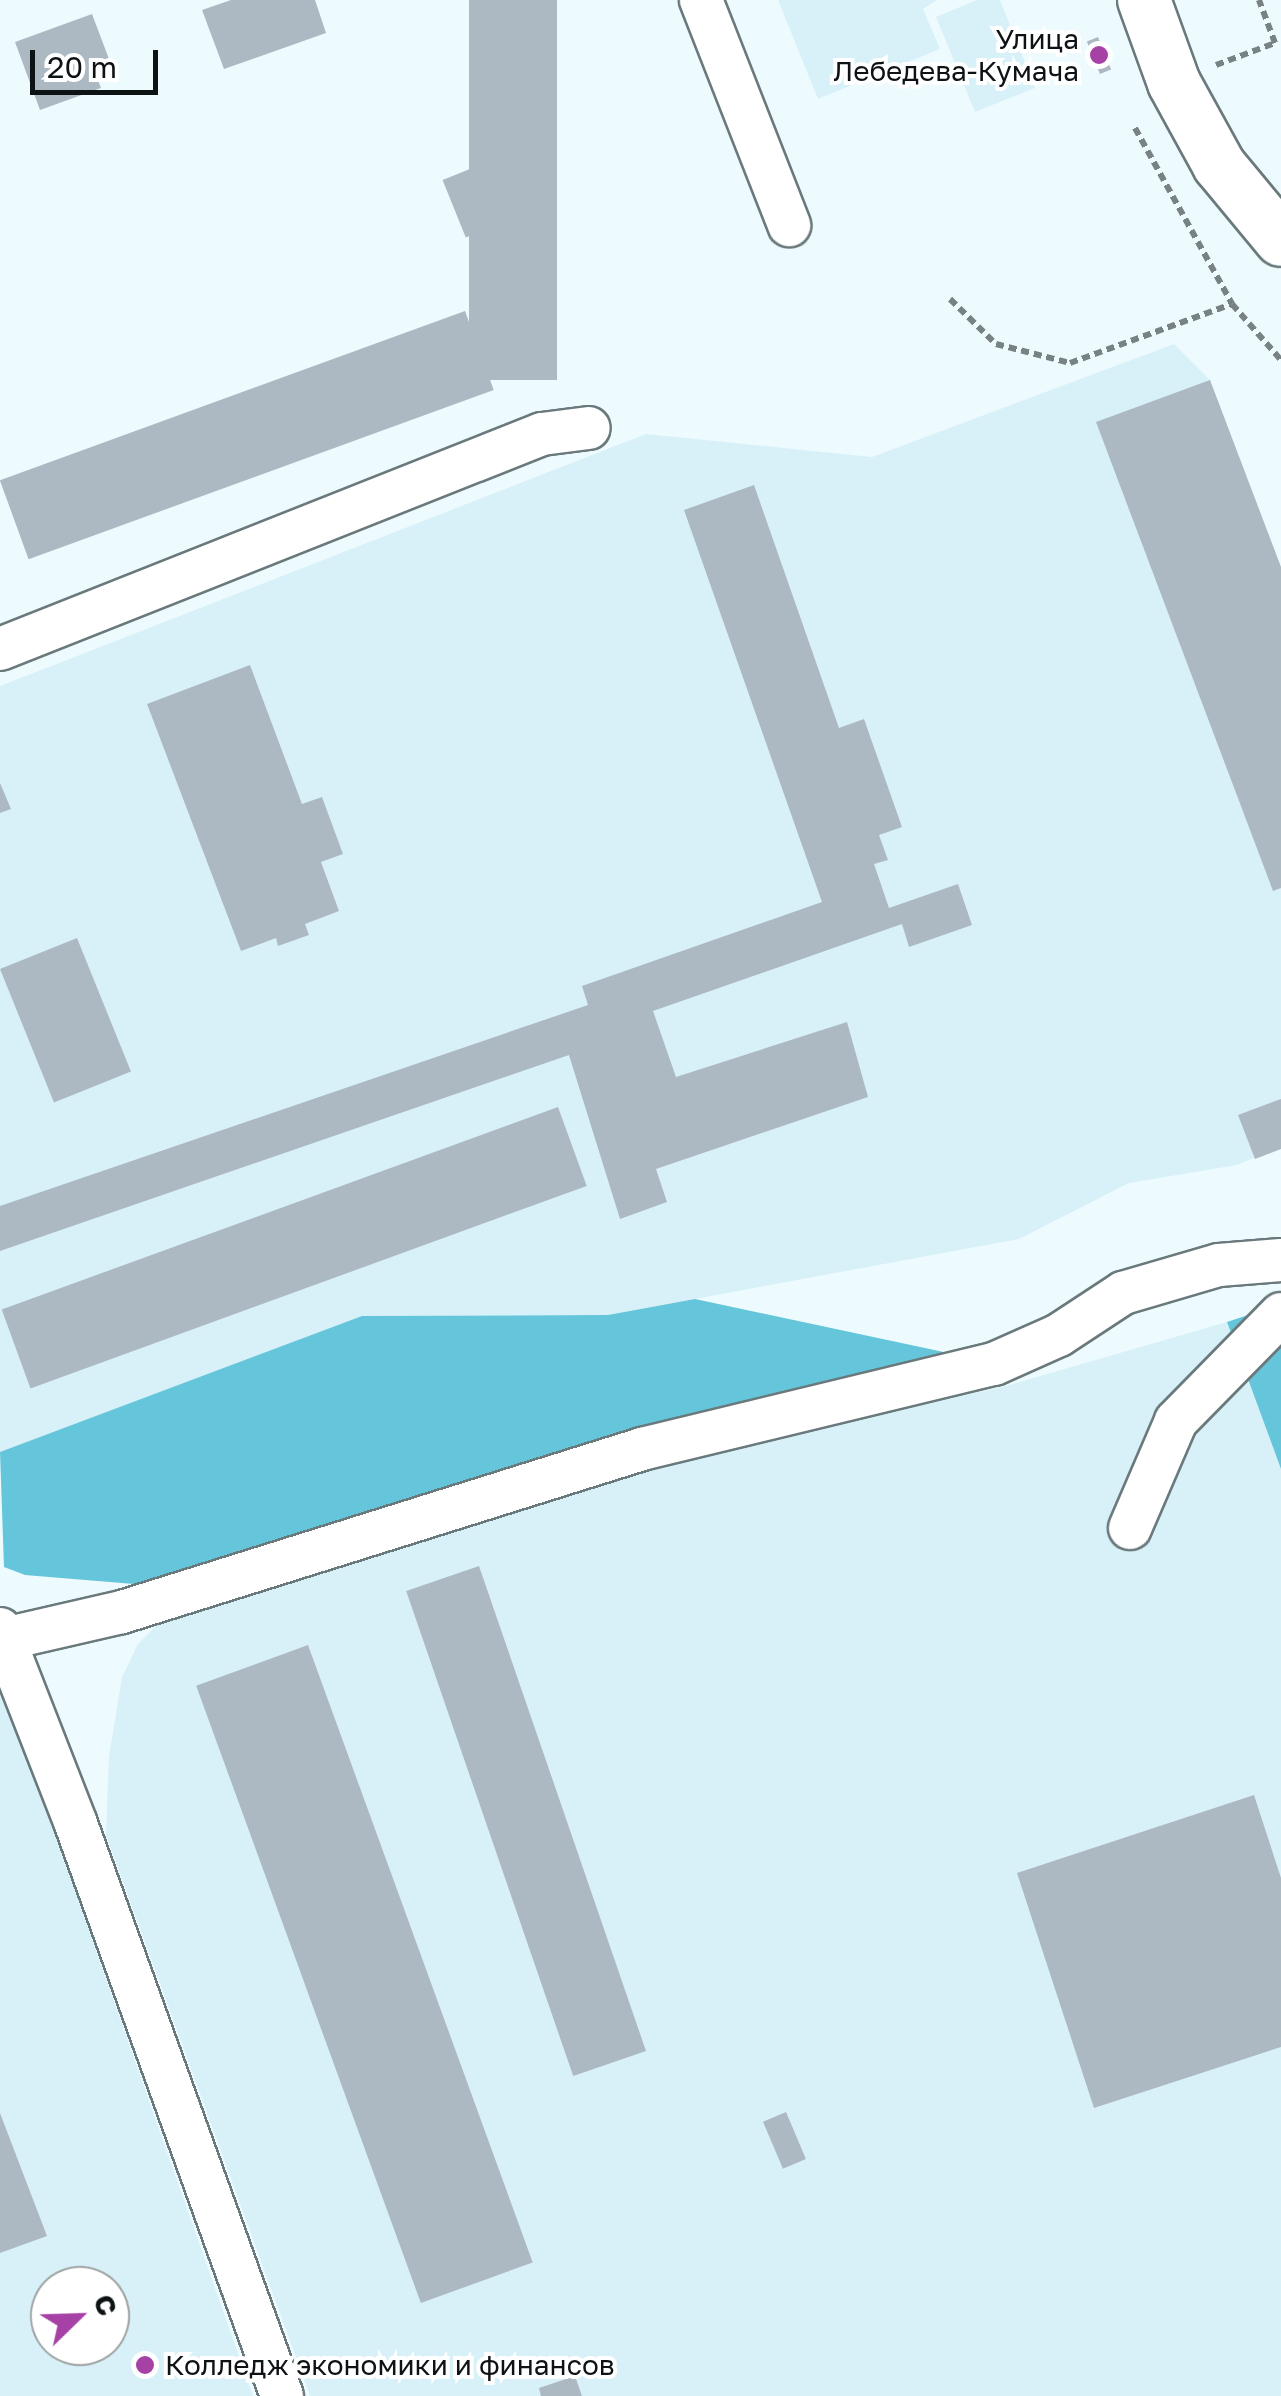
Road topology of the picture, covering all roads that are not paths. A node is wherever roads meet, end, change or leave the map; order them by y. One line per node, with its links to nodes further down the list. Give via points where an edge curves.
1 (701, 0): 4 (street)
2 (1144, 0): 3 (main road, via 1174,82 1219,166)
3 (1264, 193): 5 (main road)
4 (788, 225)
5 (1281, 240)
6 (589, 428): 7 (street, via 542,434)
7 (0, 649)
8 (1281, 1260): 11 (street, via 1219,1265 1123,1293 1059,1335 994,1364 642,1450 122,1612)
9 (1281, 1314): 10 (street, via 1176,1421)
10 (1130, 1528)
11 (1, 1636): 12 (street)
12 (282, 2396)

